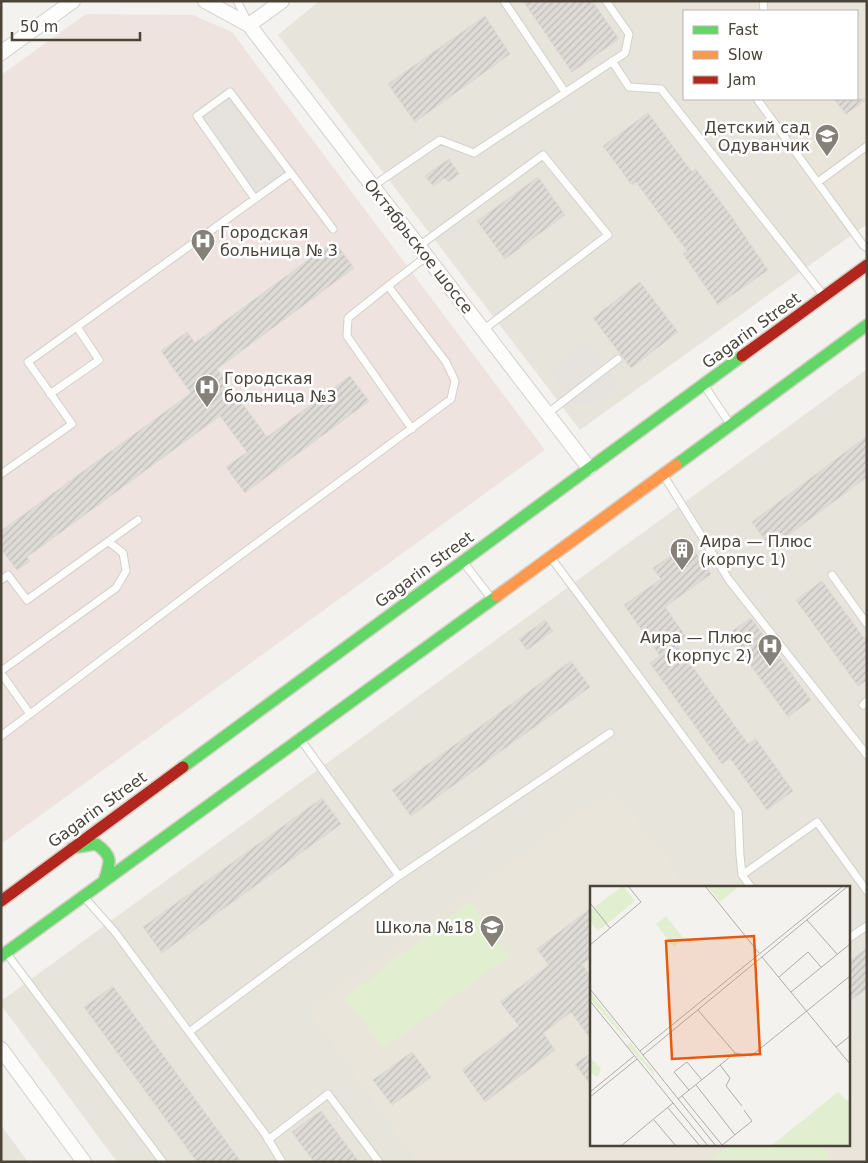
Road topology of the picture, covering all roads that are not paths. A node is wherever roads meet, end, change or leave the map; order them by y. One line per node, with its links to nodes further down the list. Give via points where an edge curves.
1 (72, 1): 8 (street)
2 (205, 1): 7 (street, Октябрьское шоссе)
3 (237, 1): 7 (lane)
4 (282, 1): 7 (street)
5 (504, 1): 10 (lane)
6 (606, 1): 9 (lane, via 629,34 625,53)
7 (249, 25): 15 (street, Октябрьское шоссе)
8 (1, 53)
9 (612, 61): 10 (lane); 22 (lane, via 629,87 661,89)
10 (565, 92): 15 (lane, via 474,153 440,140)
11 (759, 100): 14 (lane)
12 (867, 146): 14 (lane)
13 (291, 173): 16 (lane); 16 (lane, via 230,92 196,116); 17 (lane)
14 (818, 182): 18 (lane)
15 (373, 186): 19 (street, Октябрьское шоссе)
16 (255, 199): 24 (lane)
17 (333, 229)
18 (867, 248)
19 (423, 251): 21 (lane); 25 (street, Октябрьское шоссе); 25 (lane, via 544,155 608,235)
20 (867, 265): 22 (street, Gagarin Street)
21 (388, 286): 31 (lane, via 348,318 347,336); 31 (lane, via 446,362 455,381 451,400)
22 (824, 296): 27 (street, Gagarin Street)
23 (867, 325): 30 (street)
24 (77, 327): 28 (lane, via 98,360); 28 (lane, via 28,362)
25 (483, 330): 29 (street, Октябрьское шоссе)
26 (618, 359): 29 (lane)
27 (704, 384): 30 (lane); 32 (street, Gagarin Street)
28 (50, 394): 33 (lane, via 72,424)
29 (548, 413): 32 (street, Октябрьское шоссе)
30 (730, 424): 34 (street)
31 (412, 429): 44 (lane)
32 (589, 468): 38 (street, Gagarin Street)
33 (1, 474)
34 (662, 474): 37 (street); 48 (lane, via 728,580)
35 (138, 520): 36 (lane)
36 (108, 542): 40 (lane, via 27,600 8,575); 43 (lane, via 123,553 126,571 116,588)
37 (550, 557): 41 (street); 50 (lane, via 738,811)
38 (462, 561): 41 (lane); 49 (street, Gagarin Street)
39 (832, 575): 42 (lane)
40 (1, 580)
41 (492, 598): 47 (street)
42 (867, 624)
43 (1, 672): 44 (lane)
44 (30, 714): 46 (lane)
45 (610, 733): 51 (lane)
46 (1, 736)
47 (300, 738): 51 (lane); 52 (street)
48 (867, 754)
49 (72, 848): 52 (street, via 96,844 106,851 110,862); 56 (street, Gagarin Street)
50 (742, 875): 53 (lane); 54 (lane, via 817,822)
51 (399, 876): 60 (lane)
52 (104, 881): 55 (street)
53 (750, 886)
54 (867, 891)
55 (83, 896): 59 (street); 60 (lane, via 115,932)
56 (1, 901)
57 (867, 926): 58 (lane)
58 (850, 937)
59 (3, 954): 64 (lane)
60 (189, 1032): 62 (lane)
61 (1, 1049): 63 (street)
62 (268, 1140): 65 (lane); 66 (lane, via 328,1094)
63 (79, 1160)
64 (163, 1162)
65 (282, 1162)
66 (379, 1162)

